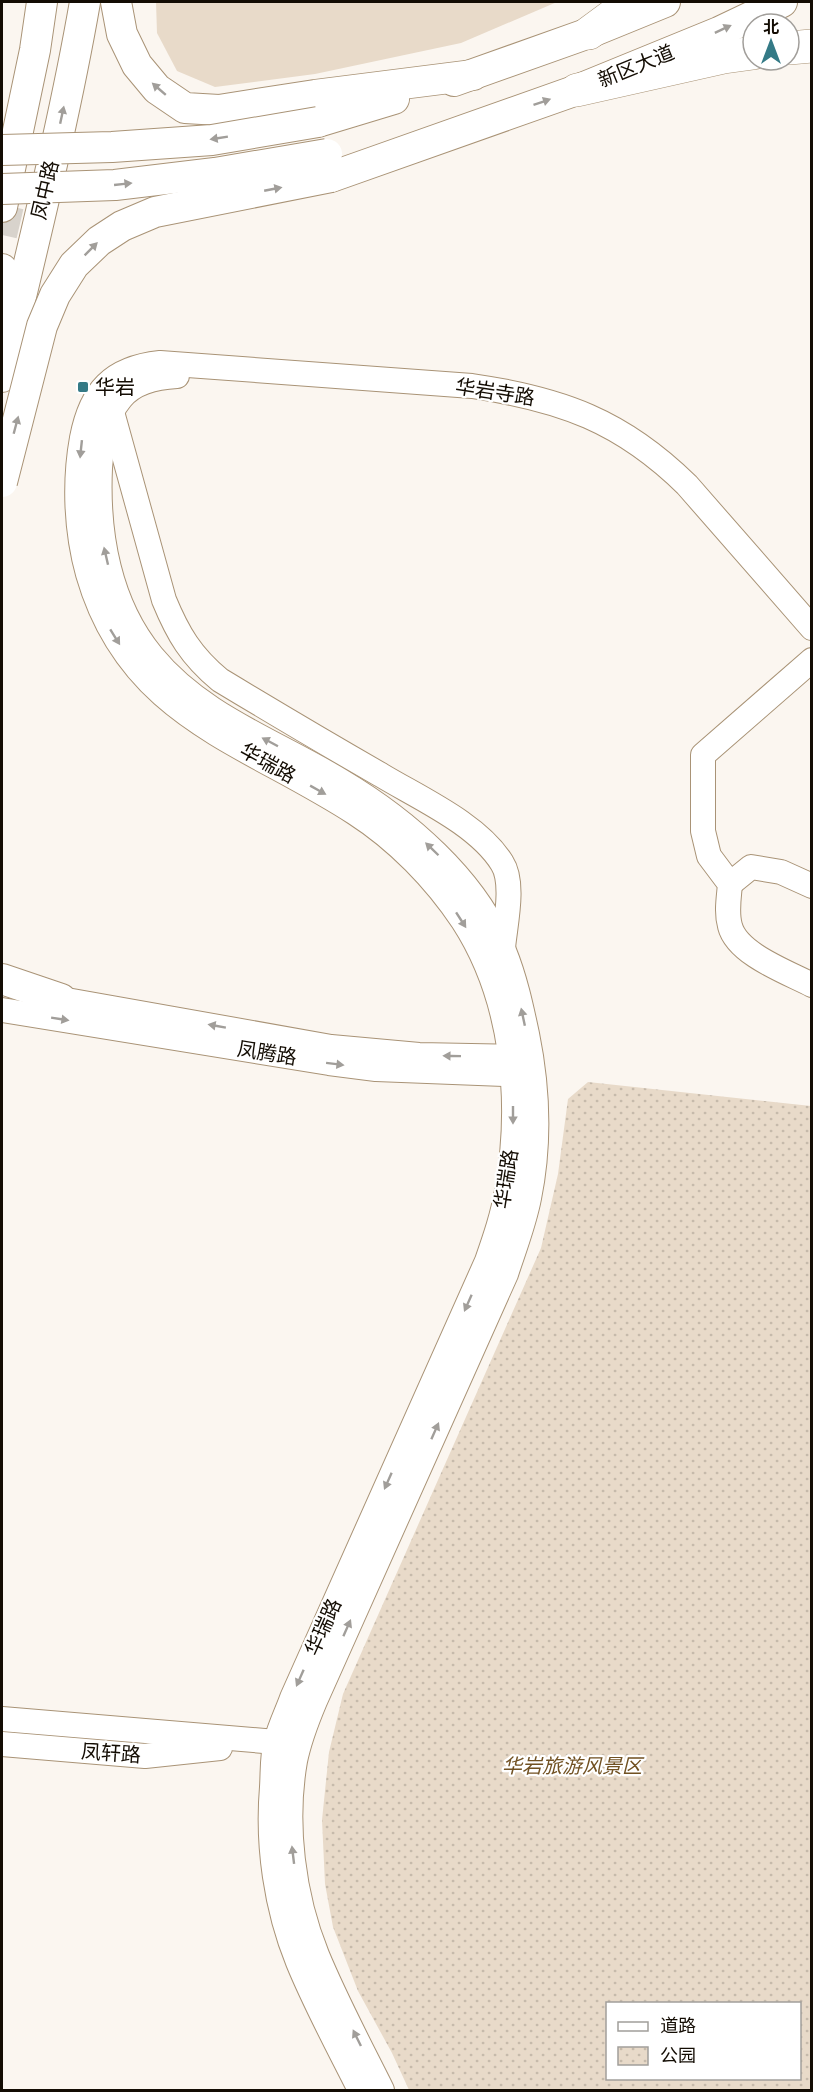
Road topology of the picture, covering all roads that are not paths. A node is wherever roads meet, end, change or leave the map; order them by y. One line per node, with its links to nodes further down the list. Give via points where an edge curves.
1 (42, 2): 8 (main road, 凤中路)
2 (85, 2): 19 (main road, 凤中路, one-way to 2)
3 (116, 2): 11 (main road, one-way to 3, via 185,108 158,89 137,65 122,34)
4 (631, 2): 7 (highway)
5 (665, 2): 7 (main road)
6 (782, 2): 10 (main road, 新区大道, one-way to 6)
7 (589, 33): 11 (main road, via 473,75)
8 (35, 50): 12 (main road); 16 (main road, 凤中路)
9 (741, 55): 10 (highway)
10 (577, 90): 14 (main road, 新区大道, one-way to 10, via 409,151)
11 (317, 108): 13 (main road, one-way to 13, bridge, via 212,140)
12 (2, 116)
13 (2, 150)
14 (329, 166): 15 (main road, one-way to 14, bridge, via 115,185 215,173); 21 (main road, one-way to 14, bridge, via 42,326 55,295 74,266 99,241 155,212)
15 (2, 189)
16 (2, 207)
17 (2, 269): 18 (main road, via 7,298)
18 (2, 340)
19 (2, 377)
20 (105, 403): 22 (street, 华岩寺路, via 117,376 129,369 177,363 472,386 562,406 619,430 665,463); 23 (street, 华岩寺路, via 148,380 178,376 471,399 561,420 611,444 656,474); 27 (street, via 170,615 194,656 220,680 450,816 489,846 503,864 509,886); 27 (street, 华瑞路, one-way to 20, via 466,886 434,850 401,822 340,780 202,703 150,654 130,623 104,552 100,478); 33 (street, 华瑞路, one-way to 33, via 90,410 81,442 78,517 94,593 110,630 145,678 189,717 358,815 417,865 443,893 483,958)
21 (2, 482)
22 (812, 628)
23 (812, 646)
24 (812, 660): 25 (street, via 703,755 703,831 709,856)
25 (730, 884): 26 (street, via 751,867 781,872); 29 (street, via 728,908 735,939 747,951)
26 (812, 886)
27 (503, 948): 33 (street, 华瑞路, one-way to 27, via 516,985)
28 (2, 979): 31 (main road)
29 (812, 985)
30 (2, 990): 31 (street, 凤腾路)
31 (61, 999): 33 (street, 凤腾路, one-way to 31, via 331,1047)
32 (2, 1010): 33 (street, 凤腾路, one-way to 33, via 376,1069)
33 (522, 1066): 40 (street, 华瑞路, one-way to 40, via 507,1192 487,1261 292,1698); 42 (street, 华瑞路, one-way to 33, via 316,1953 305,1918 292,1848 295,1761 315,1701 520,1235 535,1162 537,1126)
34 (2, 1703): 38 (street, 凤轩路, via 149,1716)
35 (2, 1719): 37 (street, 凤轩路)
36 (2, 1730): 37 (street, 凤轩路)
37 (147, 1737): 38 (street, 凤轩路)
38 (219, 1742): 39 (street, 凤轩路, via 145,1756); 40 (street, 凤轩路)
39 (2, 1744)
40 (275, 1747): 41 (street, 华瑞路, via 271,1847 286,1924 297,1961)
41 (360, 2091)
42 (382, 2091)

